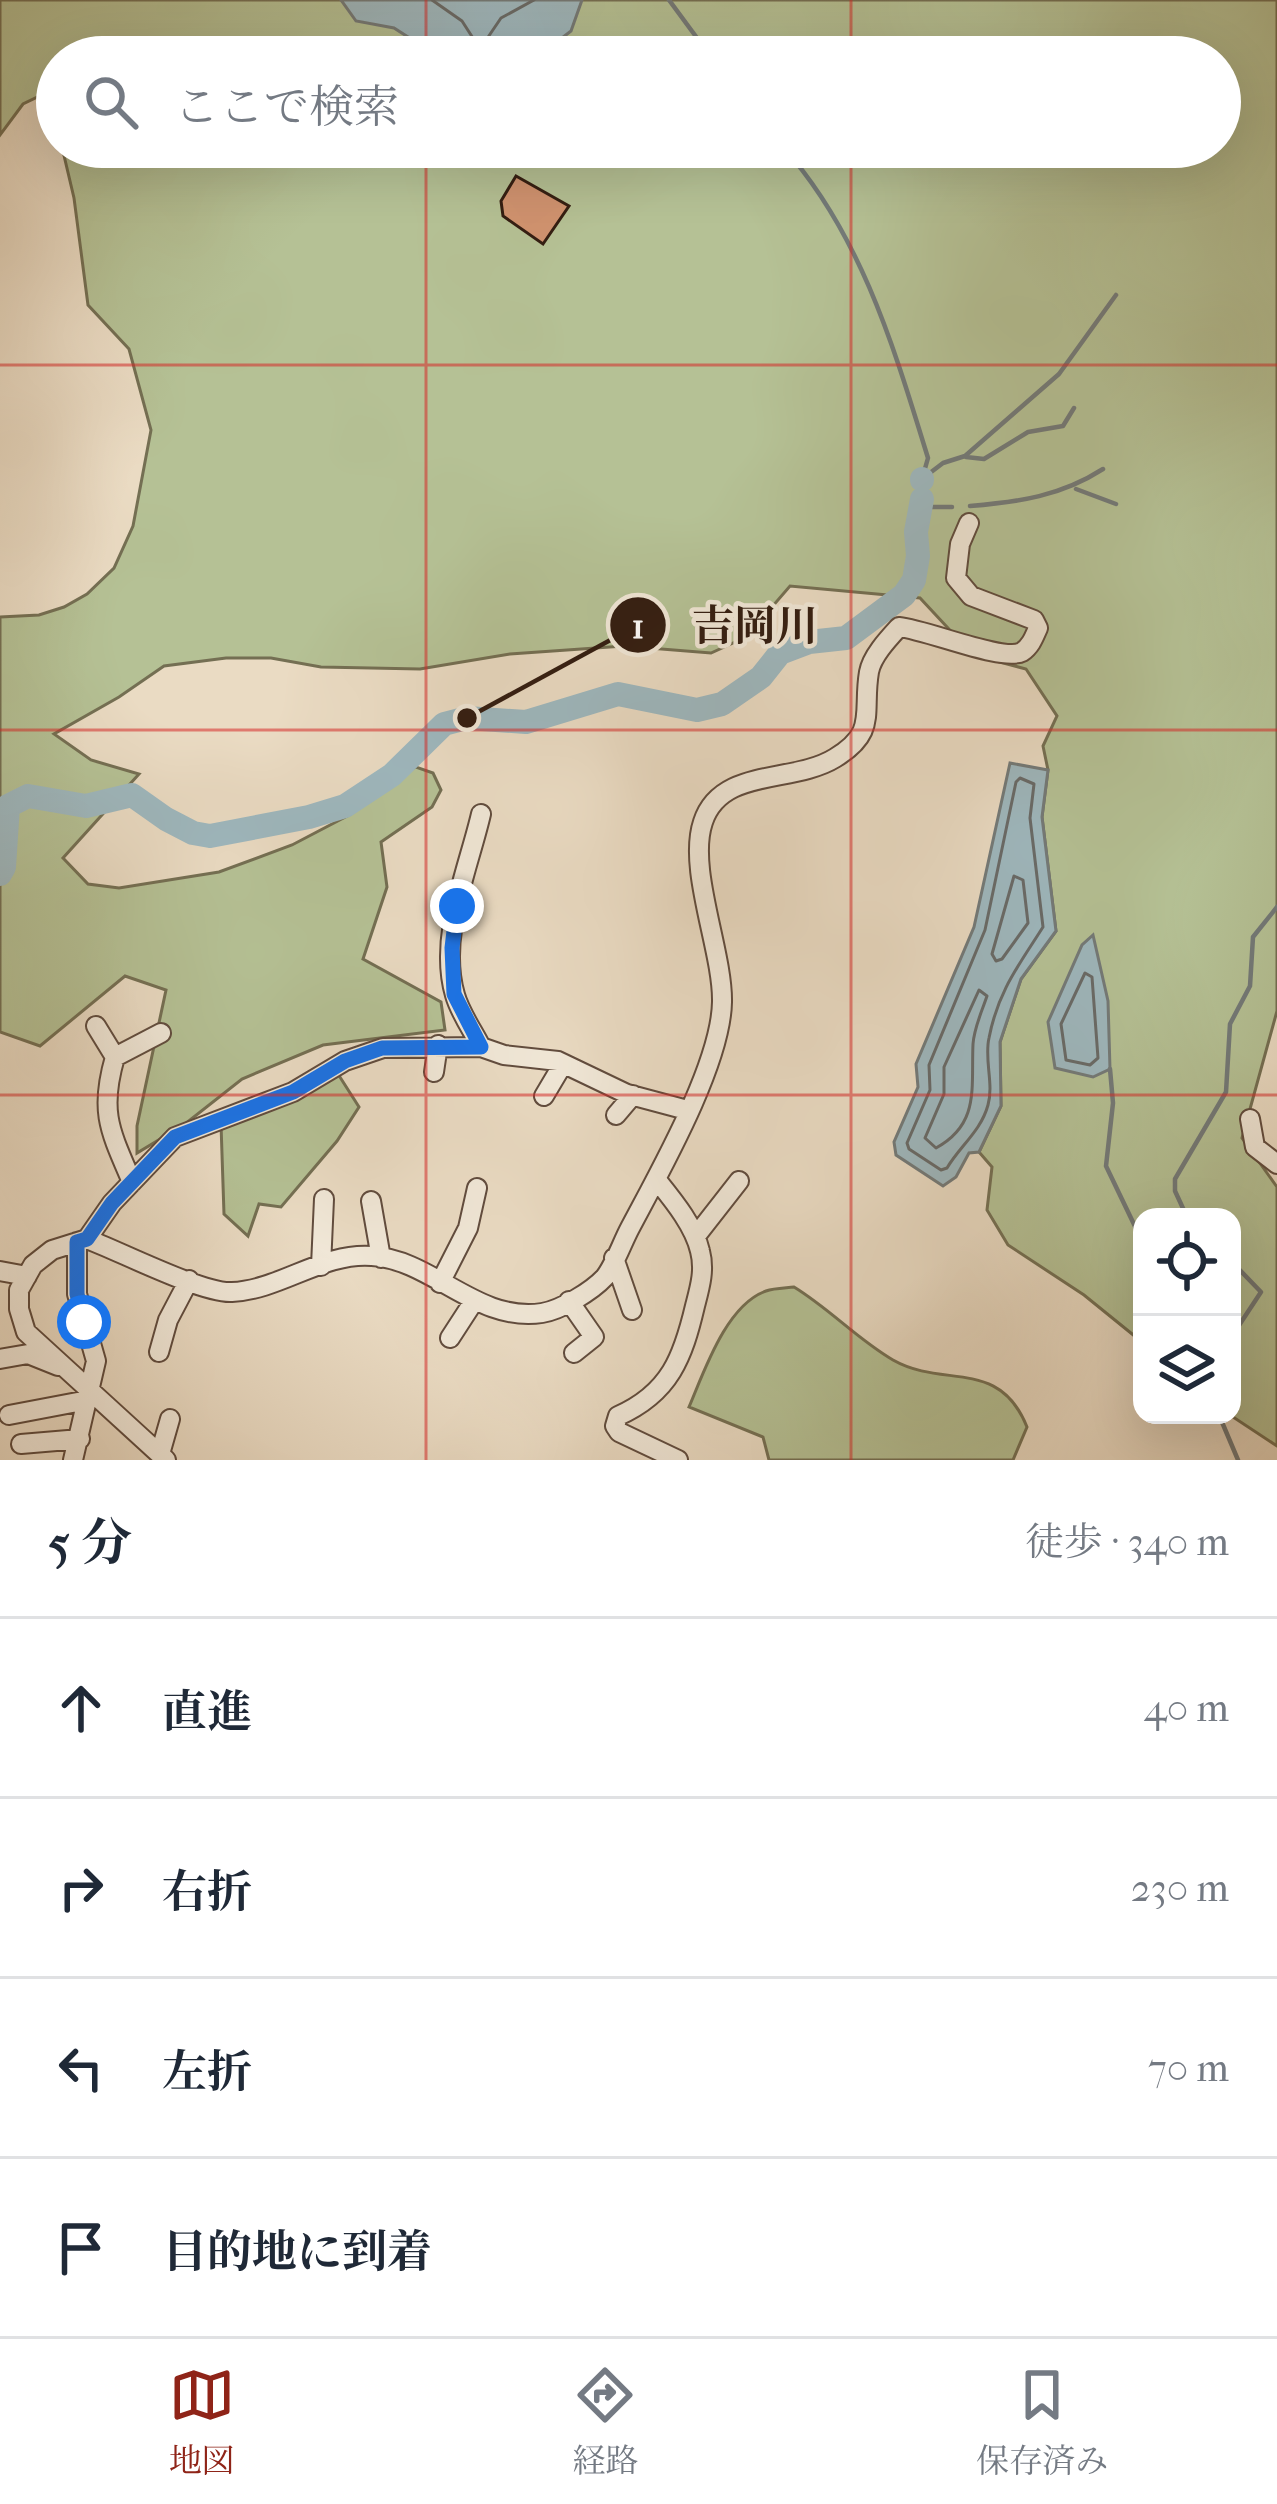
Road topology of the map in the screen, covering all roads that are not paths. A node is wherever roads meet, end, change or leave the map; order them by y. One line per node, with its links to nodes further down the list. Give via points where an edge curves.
1 (969, 523): 12 (street, via 956,578 971,596 1034,620 1029,647 1002,655 899,628 869,668 868,724 856,742 820,766 723,790 709,809 701,868 721,1014 712,1057)
2 (481, 814): 6 (street, via 452,948 454,994)
3 (97, 1026): 7 (street)
4 (161, 1033): 7 (street)
5 (438, 1046): 6 (street); 9 (street); 18 (street, via 382,1048 345,1061 293,1092 175,1137)
6 (481, 1047): 8 (street)
7 (115, 1057): 18 (street, via 106,1122)
8 (563, 1064): 10 (street); 11 (street)
9 (434, 1072)
10 (633, 1095): 12 (street); 13 (street)
11 (544, 1096)
12 (686, 1110): 16 (street)
13 (616, 1115)
14 (1250, 1119): 15 (street, via 1255,1147)
15 (1277, 1164)
16 (656, 1179): 22 (street); 25 (street)
17 (740, 1181): 22 (street)
18 (132, 1182): 23 (street)
19 (476, 1188): 30 (street, via 468,1228)
20 (324, 1199): 26 (street)
21 (371, 1201): 24 (street)
22 (696, 1236): 46 (street, via 704,1268 684,1351 669,1378 618,1415 615,1426)
23 (82, 1240): 28 (street, via 52,1250); 29 (street); 39 (street, via 77,1294 96,1361)
24 (381, 1258): 26 (street); 30 (street)
25 (614, 1258): 32 (street, via 604,1277); 33 (street)
26 (321, 1265): 29 (street, via 228,1293)
27 (0, 1271): 28 (street)
28 (27, 1276): 38 (street, via 19,1290 26,1332)
29 (189, 1280): 35 (street)
30 (440, 1283): 31 (street)
31 (475, 1300): 32 (street, via 544,1313); 34 (street)
32 (569, 1301): 36 (street, via 594,1337)
33 (632, 1310)
34 (450, 1338)
35 (159, 1352)
36 (574, 1353)
37 (0, 1359): 38 (street, via 28,1354)
38 (65, 1368): 39 (street)
39 (88, 1395): 40 (street); 42 (street); 44 (street)
40 (9, 1415)
41 (170, 1419): 44 (street)
42 (80, 1439): 43 (street); 45 (street)
43 (29, 1447)
44 (163, 1457)
45 (73, 1460)
46 (678, 1460)

